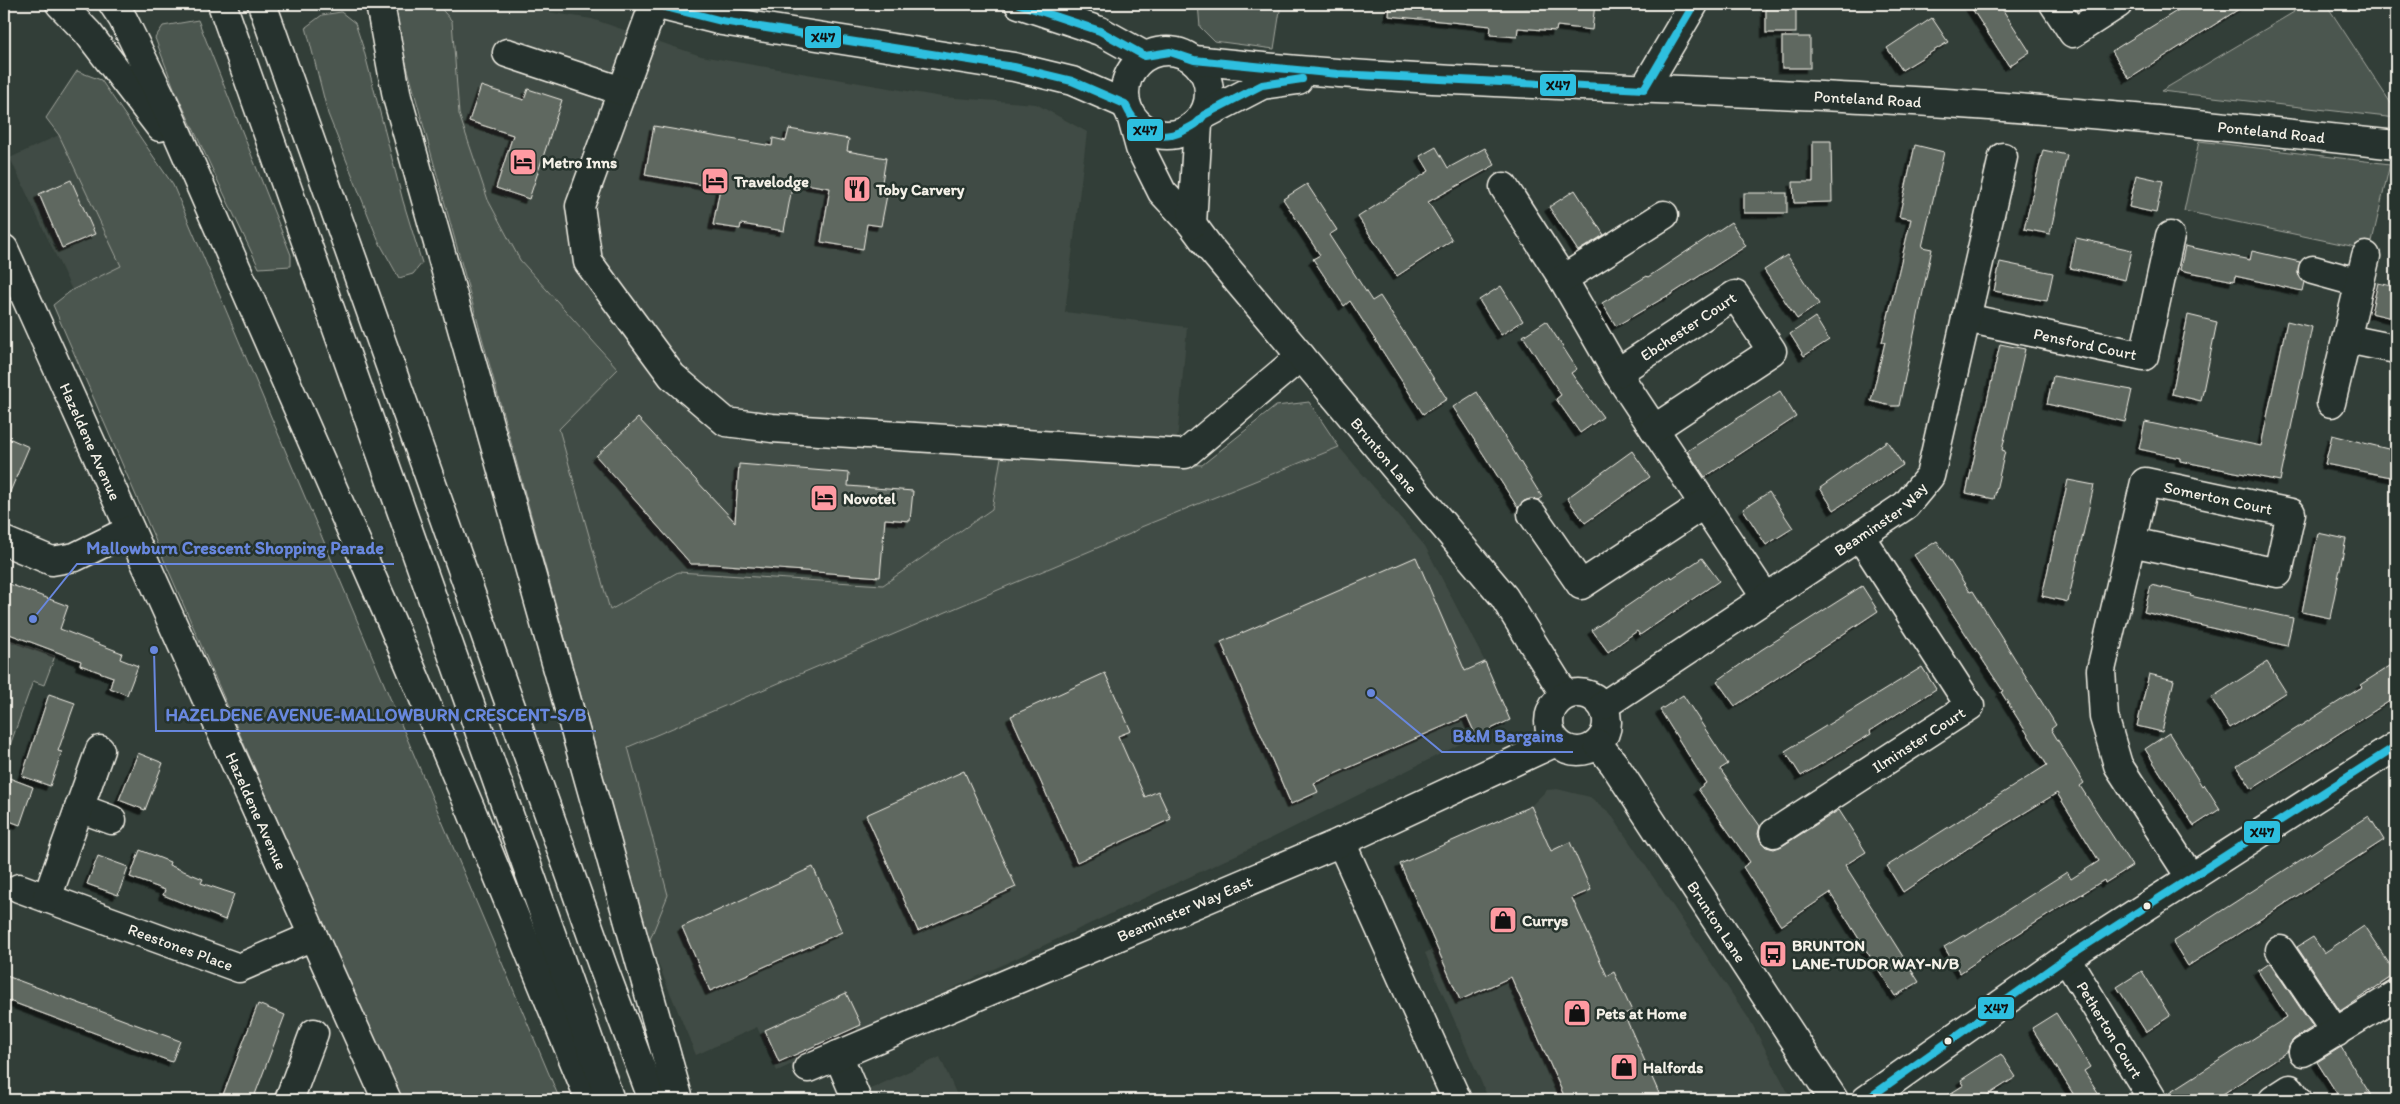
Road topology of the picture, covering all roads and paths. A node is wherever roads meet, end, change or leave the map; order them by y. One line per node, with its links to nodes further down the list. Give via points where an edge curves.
1 (60, 4): 21 (main road, via 88,32 140,98)
2 (113, 4): 21 (main road, via 164,103)
3 (222, 4): 70 (main road)
4 (262, 4): 71 (main road)
5 (380, 4): 72 (main road, via 397,97)
6 (654, 4): 16 (main road); 17 (main road, via 722,20 1014,67 1072,81)
7 (1019, 4): 12 (main road, via 1100,31)
8 (1694, 4): 15 (main road)
9 (2054, 4): 10 (main road, via 2073,32)
10 (2118, 4)
11 (507, 53): 16 (main road)
12 (1145, 56): 13 (main road, via 1162,51 1179,52); 17 (main road, via 1132,69 1124,86)
13 (1194, 60): 14 (main road, Ponteland Road); 18 (main road, via 1207,76 1210,96)
14 (1338, 74): 15 (main road, Ponteland Road); 18 (main road, Ponteland Road, via 1262,85)
15 (1644, 89): 19 (main road, Ponteland Road, via 1880,99 2124,116)
16 (622, 90): 34 (main road, via 580,206 588,262 672,376 726,422 772,428 1185,454)
17 (1128, 112): 18 (main road, via 1148,133 1169,137); 24 (main road, Brunton Lane, via 1140,148 1162,192)
18 (1201, 120): 24 (main road)
19 (2396, 144)
20 (2003, 157): 31 (main road, Beaminster Way)
21 (194, 176): 69 (main road, via 402,648)
22 (1504, 187): 29 (main road)
23 (1664, 215): 29 (main road)
24 (1192, 224): 34 (main road, Brunton Lane)
25 (2170, 236): 31 (main road, Pensford Court, via 2144,356)
26 (4, 249): 40 (main road, Hazeldene Avenue)
27 (2366, 256): 30 (main road)
28 (2313, 270): 30 (main road)
29 (1563, 279): 35 (main road)
30 (2360, 283): 32 (main road)
31 (1966, 318): 41 (main road, Beaminster Way, via 1930,476 1906,505)
32 (2347, 339): 33 (main road); 36 (main road)
33 (2396, 349)
34 (1301, 356): 45 (main road, Brunton Lane, via 1504,597)
35 (1617, 373): 37 (main road); 37 (main road, Ebchester Court, via 1735,295 1751,319 1772,351)
36 (2331, 404)
37 (1654, 429): 38 (main road)
38 (1704, 504): 39 (main road, via 1581,585); 44 (main road)
39 (1532, 514)
40 (130, 530): 42 (main road, via 75,557 52,561); 58 (main road, Hazeldene Avenue)
41 (1860, 536): 44 (main road, Beaminster Way); 53 (main road, Ilminster Court, via 1970,706)
42 (4, 542)
43 (2131, 542): 43 (main road, Somerton Court, via 2278,573 2291,513 2145,482); 55 (main road, Somerton Court, via 2101,670 2104,717 2118,765)
44 (1766, 598): 46 (main road, Beaminster Way)
45 (1565, 695): 46 (main road, via 1582,692); 47 (main road, via 1549,716 1551,734)
46 (1603, 706): 48 (main road, via 1607,726)
47 (1556, 742): 48 (main road, via 1563,748 1581,751); 54 (main road, Beaminster Way East)
48 (1598, 744): 75 (main road, Brunton Lane)
49 (2396, 746): 55 (main road)
50 (100, 750): 51 (main road)
51 (79, 808): 52 (main road); 57 (main road)
52 (112, 820)
53 (1774, 833)
54 (1341, 842): 65 (main road, Beaminster Way East); 74 (main road)
55 (2194, 877): 60 (main road)
56 (19, 888): 57 (main road, Reestones Place)
57 (46, 898): 58 (main road, Reestones Place, via 239,968)
58 (313, 936): 68 (main road, Hazeldene Avenue)
59 (2280, 950): 62 (main road)
60 (2066, 958): 76 (main road); 77 (main road, Petherton Court)
61 (2396, 996): 62 (main road)
62 (2336, 1033): 64 (main road)
63 (314, 1034): 67 (main road)
64 (2303, 1052)
65 (838, 1055): 66 (main road, Beaminster Way East); 73 (main road)
66 (808, 1068)
67 (289, 1100)
68 (387, 1100)
69 (590, 1100)
70 (610, 1100)
71 (653, 1100)
72 (679, 1100)
73 (857, 1100)
74 (1457, 1100)
75 (1834, 1100)
76 (1866, 1100)
77 (2153, 1100)
78 (2273, 1100): 79 (main road, via 2290,1089)
79 (2298, 1100)

